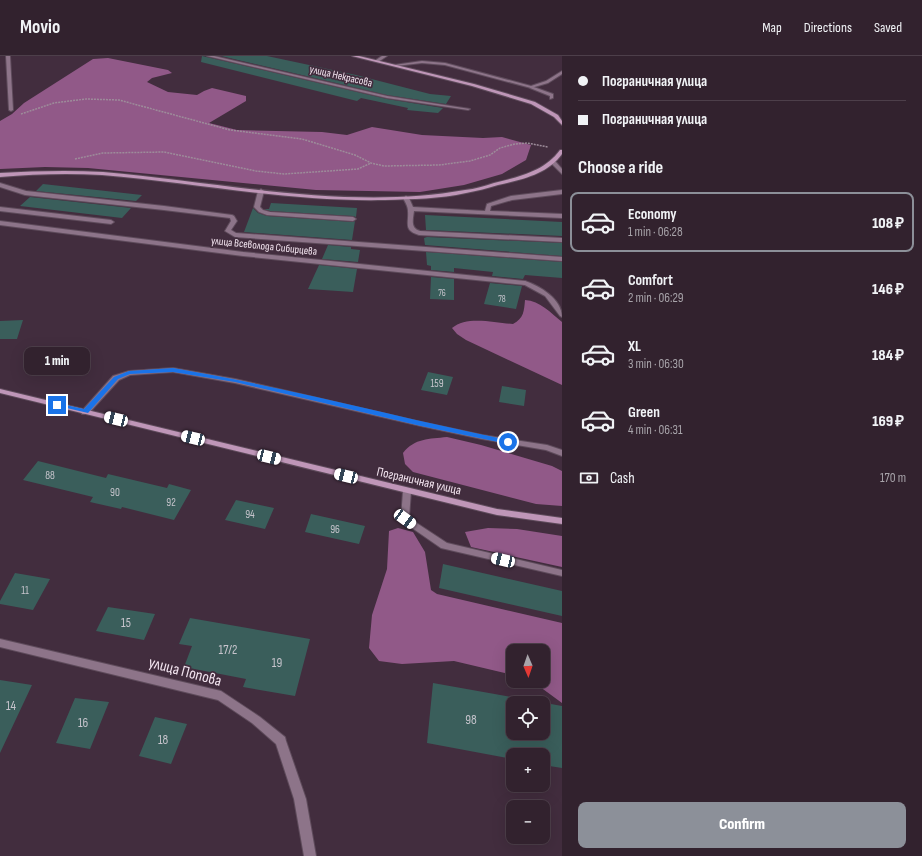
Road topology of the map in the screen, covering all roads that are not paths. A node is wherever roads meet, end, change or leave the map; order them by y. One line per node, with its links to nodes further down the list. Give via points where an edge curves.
1 (8, 56): 12 (street)
2 (209, 56): 13 (street, улица Некрасова, via 387,96)
3 (354, 56): 6 (main road)
4 (385, 56): 6 (street)
5 (423, 56): 7 (street)
6 (377, 61): 8 (main road)
7 (413, 62): 8 (street); 10 (street, via 445,64)
8 (396, 65): 14 (main road, via 533,103 556,116)
9 (562, 72): 10 (street, via 548,82)
10 (531, 87): 11 (street, via 552,95)
11 (551, 98)
12 (11, 110)
13 (468, 110)
14 (562, 124)
15 (562, 151): 16 (main road)
16 (553, 162): 17 (street); 22 (main road, via 523,177 499,185 454,194)
17 (562, 172)
18 (0, 175): 20 (main road, via 101,174)
19 (0, 185): 31 (street, via 25,193 232,217 234,221 228,232 236,235)
20 (261, 191): 22 (main road, via 356,198); 27 (street, via 257,207 269,214)
21 (562, 192): 25 (street, via 511,198 489,205)
22 (406, 198): 24 (street)
23 (0, 208): 28 (street)
24 (411, 209): 25 (street); 30 (street, via 410,227 419,233)
25 (487, 213): 26 (street)
26 (562, 216)
27 (354, 219)
28 (112, 222)
29 (0, 223): 32 (street, улица Всеволода Сибирцева, via 243,254 525,283 547,295)
30 (562, 240)
31 (562, 259)
32 (562, 315)
33 (0, 391): 34 (main road, Пограничная улица)
34 (85, 412): 35 (street, via 116,378 129,373 173,370 235,380 428,426); 36 (main road, Пограничная улица)
35 (562, 453)
36 (407, 491): 37 (main road, Пограничная улица, via 497,512); 38 (street, via 405,519 444,546)
37 (562, 521)
38 (562, 573)
39 (0, 643): 40 (street, улица Попова, via 221,696 256,720 281,741 300,799)
40 (310, 856)

